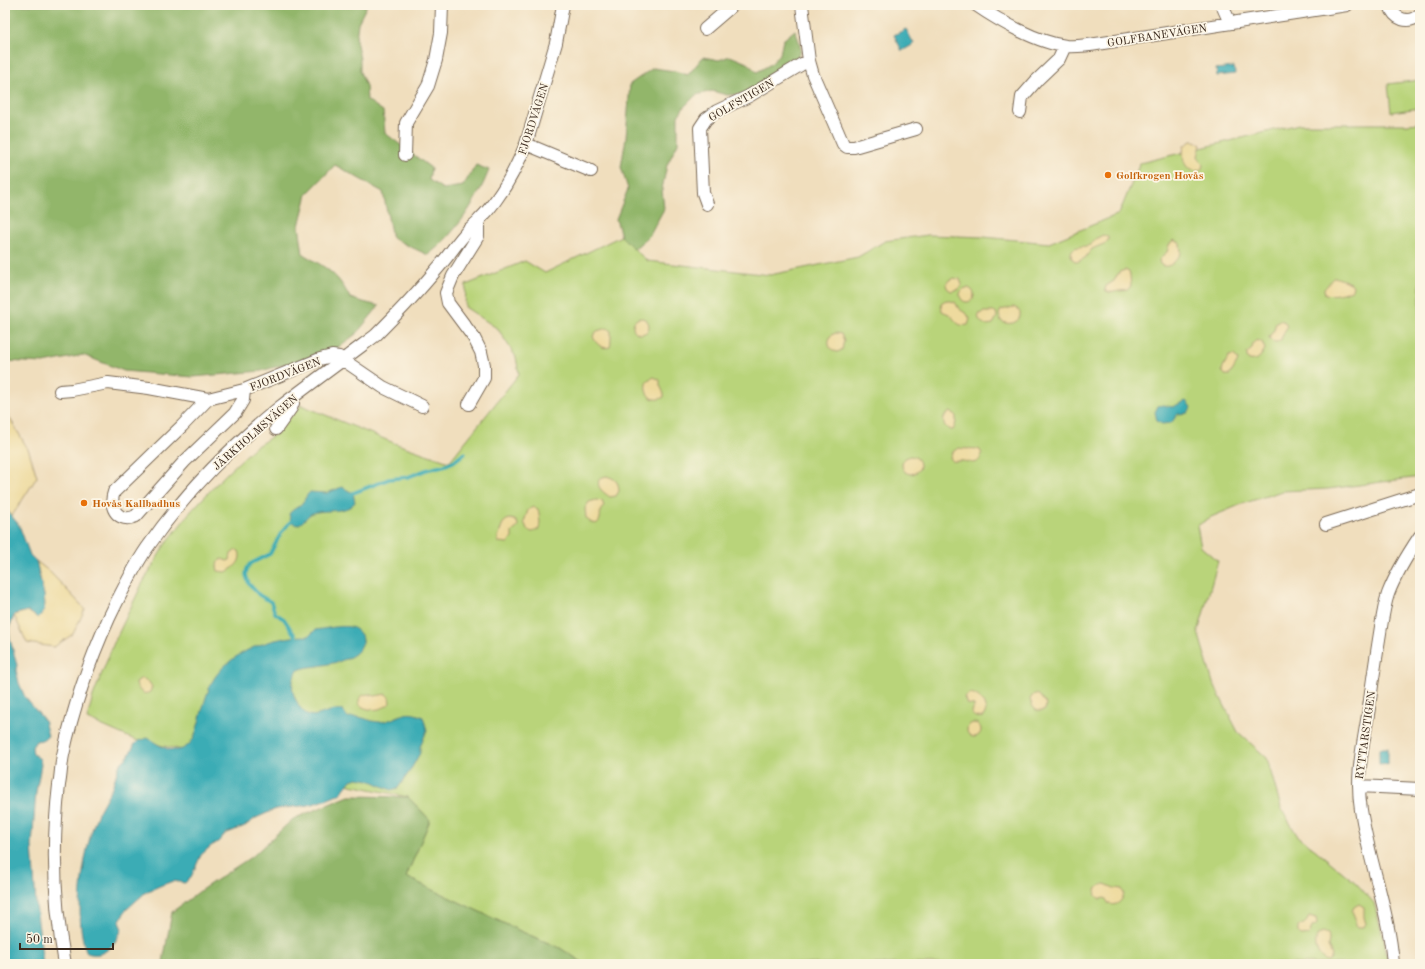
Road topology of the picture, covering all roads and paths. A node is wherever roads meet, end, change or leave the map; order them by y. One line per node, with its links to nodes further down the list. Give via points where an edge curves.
1 (442, 5): 17 (street, via 441,33 436,60 428,86 406,123)
2 (563, 5): 16 (street, FJORDVÄGEN, via 556,43)
3 (733, 5): 11 (street)
4 (802, 5): 13 (street)
5 (976, 5): 12 (street, GOLFBANEVÄGEN, via 1020,30)
6 (1222, 5): 10 (street)
7 (1347, 5): 10 (street, GOLFBANEVÄGEN)
8 (1390, 5): 9 (street, via 1396,16 1402,19 1415,18)
9 (1420, 14)
10 (1230, 23): 12 (street, GOLFBANEVÄGEN, via 1103,43)
11 (706, 29)
12 (1065, 46): 14 (street, via 1059,59 1022,97)
13 (809, 61): 15 (street, via 840,140 847,147); 19 (street, GOLFSTIGEN, via 706,118 700,128 703,193)
14 (1020, 112)
15 (916, 128)
16 (526, 144): 18 (street); 20 (street, FJORDVÄGEN, via 503,189)
17 (404, 155)
18 (591, 171)
19 (707, 204)
20 (478, 222): 21 (street, FJORDVÄGEN, via 465,233 426,283 393,317 374,336); 26 (street, FJORDVÄGEN, via 478,236 446,293 448,303 474,338 484,365 484,378)
21 (343, 360): 22 (street, FJORDVÄGEN, via 332,356 320,359); 25 (street, JÄRKHOLMSVÄGEN); 27 (street, via 383,387)
22 (244, 390): 24 (street, FJORDVÄGEN); 24 (street, via 243,400 235,413 184,462 136,516 130,519 122,518 112,505 114,492)
23 (60, 391): 24 (street, FJORDVÄGEN, via 108,383)
24 (208, 399)
25 (290, 400): 28 (street, via 291,408); 34 (street, JÄRKHOLMSVÄGEN, via 215,465 169,518 141,557 97,646 72,719 63,757 57,806 56,892)
26 (469, 404)
27 (422, 406)
28 (276, 429)
29 (1420, 494): 30 (street)
30 (1326, 524)
31 (1420, 536): 32 (street, RYTTARSTIGEN, via 1395,577 1388,596 1360,754)
32 (1359, 786): 33 (street); 35 (street, RYTTARSTIGEN, via 1360,809 1387,924)
33 (1420, 789)
34 (65, 964)
35 (1393, 964)

